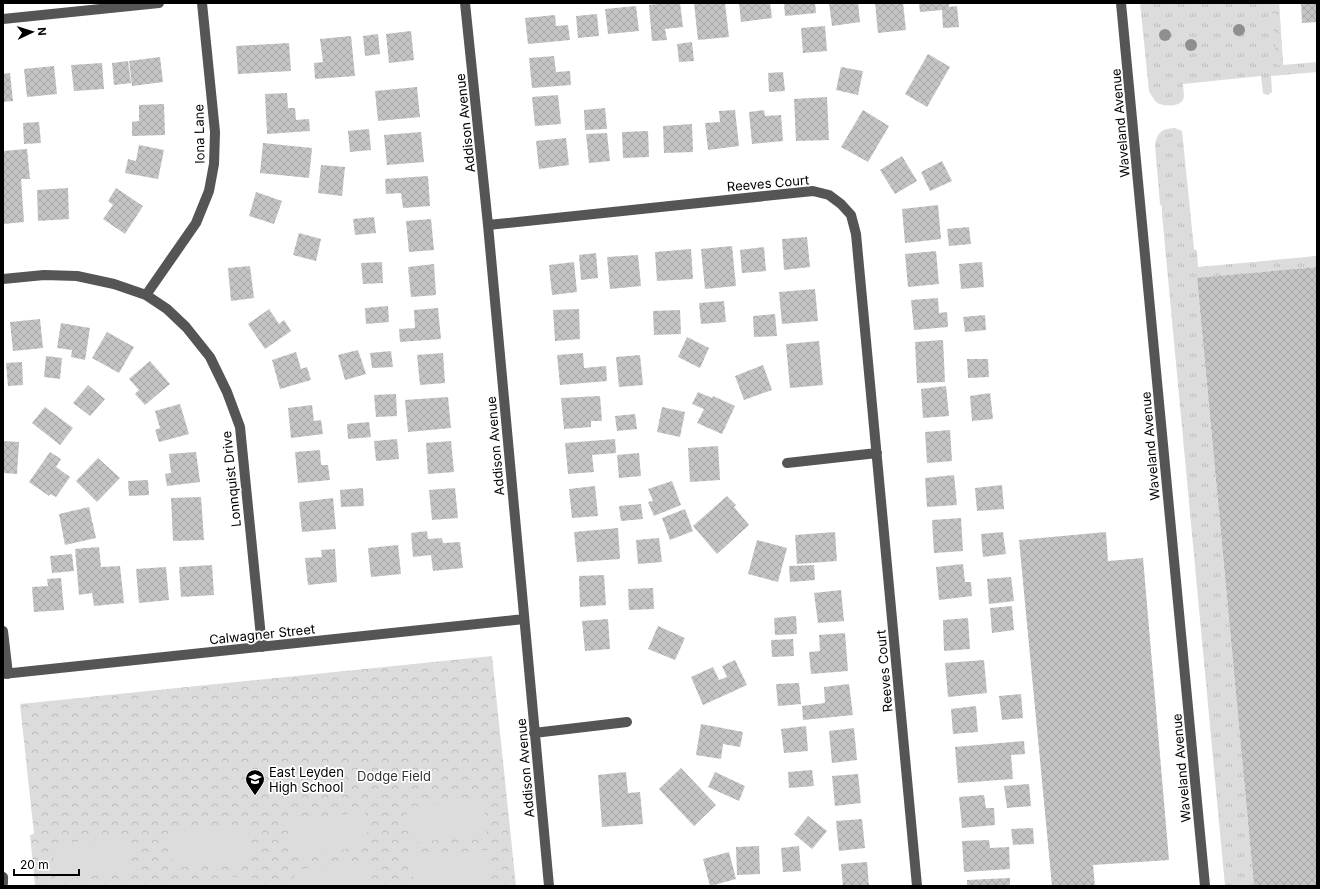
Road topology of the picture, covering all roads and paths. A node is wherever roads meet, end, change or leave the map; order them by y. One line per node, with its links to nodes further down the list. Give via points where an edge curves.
1 (159, 3): 5 (street)
2 (202, 3): 8 (street, Iona Lane, via 215,132 214,164 208,191 196,223)
3 (465, 3): 6 (street, Addison Avenue)
4 (1122, 3): 21 (street, Waveland Avenue)
5 (3, 19)
6 (488, 224): 9 (street, Reeves Court, via 814,191 829,195 851,215 856,234); 11 (street, Addison Avenue)
7 (3, 279): 8 (street, Lonnquist Drive, via 44,275 77,276 114,284)
8 (146, 295): 13 (street, Lonnquist Drive, via 167,309 186,327 210,357 240,427)
9 (877, 453): 10 (street); 20 (street, Reeves Court)
10 (787, 463)
11 (524, 619): 13 (street, Calwagner Street); 16 (street, Addison Avenue)
12 (3, 631): 14 (street)
13 (262, 647): 14 (street, Calwagner Street)
14 (5, 674)
15 (627, 722): 16 (street)
16 (534, 733): 19 (street, Addison Avenue)
17 (3, 877): 18 (street)
18 (3, 883)
19 (549, 886)
20 (917, 886)
21 (1205, 886)

